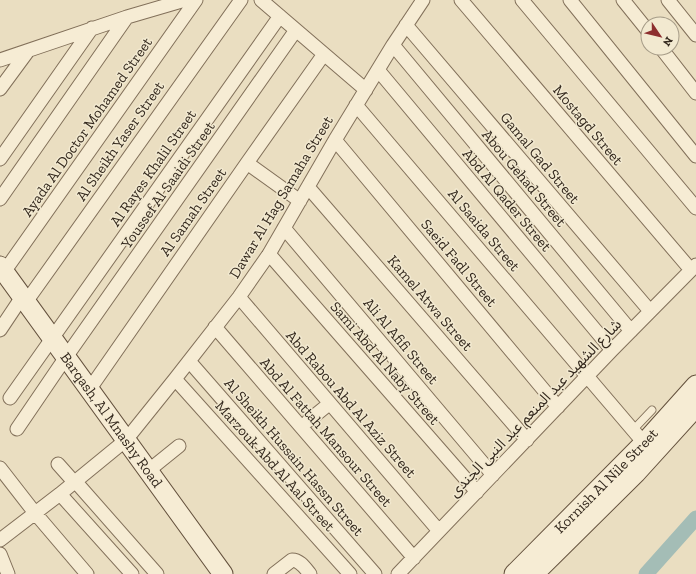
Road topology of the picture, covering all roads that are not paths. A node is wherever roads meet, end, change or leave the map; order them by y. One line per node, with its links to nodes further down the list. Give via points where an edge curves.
1 (185, 0): 12 (street)
2 (196, 0): 39 (street, Ayada Al Doctor Mohamed Street)
3 (241, 0): 41 (street, Al Sheikh Yaser Street)
4 (262, 0): 11 (street)
5 (423, 0): 14 (street, Dawar Al Hag Samaha Street)
6 (460, 0): 38 (street, Mostagd Street)
7 (522, 0): 35 (street)
8 (570, 0): 29 (street)
9 (623, 0): 13 (street)
10 (668, 0): 17 (street)
11 (280, 16): 16 (street); 46 (street, Al Rayes Khalil Street)
12 (127, 17): 15 (street); 33 (street)
13 (640, 21)
14 (406, 25): 18 (street, Dawar Al Hag Samaha Street); 42 (street, Gamal Gad Street)
15 (92, 28): 19 (street); 30 (street)
16 (296, 30): 20 (street); 48 (street, Youssef Al Saaidi Street)
17 (696, 35)
18 (393, 45): 23 (street, Dawar Al Hag Samaha Street); 45 (street, Abou Gehad Street)
19 (28, 51): 22 (street); 24 (street)
20 (324, 54): 25 (street); 31 (street, Al Samah Street)
21 (667, 56): 26 (street)
22 (0, 60)
23 (378, 70): 25 (street, Dawar Al Hag Samaha Street); 47 (street, Abd Al Qader Street)
24 (0, 89)
25 (366, 90): 27 (street, Dawar Al Hag Samaha Street)
26 (696, 93)
27 (356, 105): 28 (street, Dawar Al Hag Samaha Street); 50 (street, Al Saaida Street)
28 (335, 140): 32 (street, Dawar Al Hag Samaha Street); 56 (street, Saeid Fadl Street)
29 (696, 156)
30 (0, 158)
31 (247, 163): 34 (street); 53 (street, Al Samah Street)
32 (308, 186): 34 (street, Dawar Al Hag Samaha Street); 63 (street, Kamel Atwa Street)
33 (0, 199)
34 (300, 201): 36 (street, Dawar Al Hag Samaha Street)
35 (696, 208)
36 (284, 228): 37 (street, Dawar Al Hag Samaha Street); 69 (street, Ali Al Afifi Street)
37 (269, 254): 40 (street, Dawar Al Hag Samaha Street); 71 (street, Sami Abd Al Naby Street)
38 (693, 268): 42 (street, شارع الشهيد عبد المنعم عبد النبى الجندى)
39 (2, 273): 41 (main road, Barqash, Al Mnashy Road)
40 (238, 297): 43 (street, Dawar Al Hag Samaha Street); 55 (street, Abd Rabou Abd Al Aziz Street)
41 (24, 299): 44 (street, Al Sheikh Yaser Street); 46 (main road, Barqash, Al Mnashy Road)
42 (650, 311): 45 (street, شارع الشهيد عبد المنعم عبد النبى الجندى)
43 (215, 327): 49 (street, Dawar Al Hag Samaha Street); 77 (street, Abd Al Fattah Mansour Street)
44 (0, 330)
45 (631, 331): 47 (street, شارع الشهيد عبد المنعم عبد النبى الجندى)
46 (52, 338): 48 (main road, Barqash, Al Mnashy Road); 54 (street, Al Rayes Khalil Street)
47 (612, 350): 50 (street, شارع الشهيد عبد المنعم عبد النبى الجندى)
48 (66, 357): 53 (main road, Barqash, Al Mnashy Road); 60 (street, Youssef Al Saaidi Street)
49 (189, 361): 51 (street, Dawar Al Hag Samaha Street); 86 (street, Al Sheikh Hussain Hassn Street)
50 (587, 376): 56 (street, شارع الشهيد عبد المنعم عبد النبى الجندى); 61 (street, Al Saaida Street)
51 (175, 379): 62 (street, Dawar Al Hag Samaha Street); 85 (street, Marzouk Abd Al Aal Street)
52 (696, 385): 61 (main road, Kornish Al Nile Street)
53 (89, 390): 62 (main road, Barqash, Al Mnashy Road)
54 (10, 398)
55 (329, 404): 59 (street); 74 (street, Abd Rabou Abd Al Aziz Street)
56 (558, 407): 63 (street, شارع الشهيد عبد المنعم عبد النبى الجندى)
57 (696, 407): 67 (main road, Kornish Al Nile Street)
58 (652, 410): 61 (lane)
59 (308, 421)
60 (17, 429)
61 (639, 436): 67 (main road, Kornish Al Nile Street)
62 (126, 440): 68 (main road, Barqash, Al Mnashy Road); 70 (street, Dawar Al Hag Samaha Street)
63 (527, 440): 69 (street, شارع الشهيد عبد المنعم عبد النبى الجندى)
64 (179, 446): 68 (street)
65 (58, 464): 70 (street)
66 (0, 468): 73 (street)
67 (631, 468): 88 (main road, Kornish Al Nile Street); 89 (main road, Kornish Al Nile Street)
68 (148, 471): 82 (main road, Barqash, Al Mnashy Road)
69 (493, 475): 71 (street, شارع الشهيد عبد المنعم عبد النبى الجندى)
70 (75, 482): 72 (street, Dawar Al Hag Samaha Street); 81 (street)
71 (477, 492): 74 (street, شارع الشهيد عبد المنعم عبد النبى الجندى)
72 (60, 494): 73 (street, Dawar Al Hag Samaha Street); 80 (street)
73 (35, 513): 75 (street, Dawar Al Hag Samaha Street); 79 (street)
74 (439, 531): 77 (street, شارع الشهيد عبد المنعم عبد النبى الجندى)
75 (0, 540)
76 (0, 554): 78 (street)
77 (414, 558): 87 (street, شارع الشهيد عبد المنعم عبد النبى الجندى)
78 (8, 574)
79 (86, 574)
80 (132, 574)
81 (157, 574)
82 (223, 574)
83 (274, 574): 84 (street, via 292,560 298,561)
84 (310, 574)
85 (350, 574)
86 (375, 574)
87 (398, 574)
88 (514, 574)
89 (534, 574)

